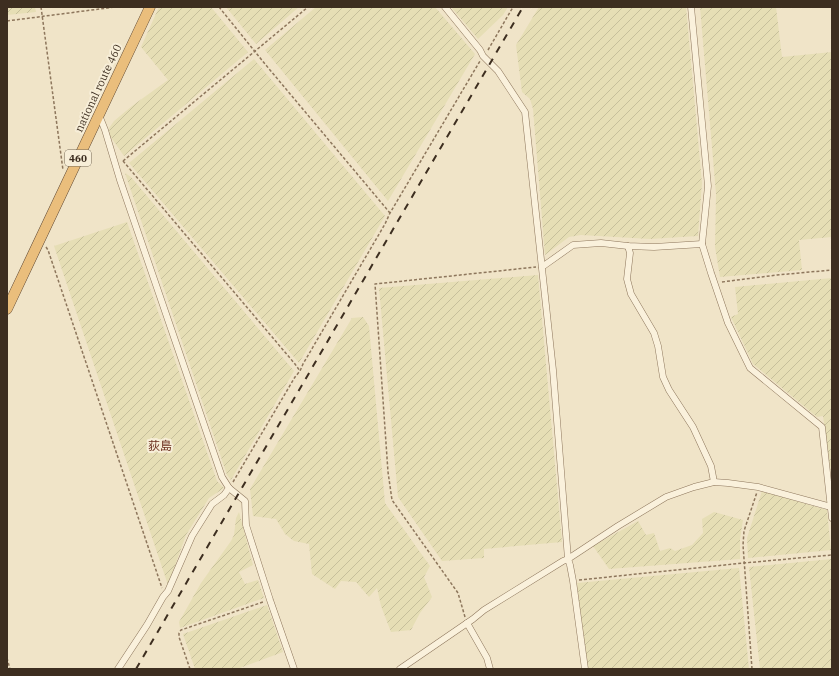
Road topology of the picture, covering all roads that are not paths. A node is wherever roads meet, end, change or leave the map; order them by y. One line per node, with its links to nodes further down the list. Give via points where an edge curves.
1 (150, 7): 4 (highway, national route 460 / 460)
2 (445, 7): 7 (street, via 498,71 525,112)
3 (691, 7): 5 (street, via 708,186)
4 (99, 115): 8 (highway, national route 460 / 460); 10 (street, via 222,477)
5 (702, 244): 6 (street); 11 (street, via 728,323 750,368 822,427)
6 (628, 246): 7 (street, via 601,243 572,245); 9 (street, via 630,253 627,279 631,294 654,333 663,377 693,427 711,466)
7 (542, 267): 13 (street)
8 (7, 309)
9 (714, 482): 11 (street, via 758,487); 13 (street, via 666,498)
10 (229, 488): 15 (street, via 212,504 192,536 168,591); 16 (street, via 245,501 246,525)
11 (831, 507): 12 (street)
12 (832, 518)
13 (568, 559): 14 (street); 19 (street)
14 (467, 623): 17 (street); 18 (street, via 487,658)
15 (118, 669)
16 (294, 669)
17 (400, 669)
18 (490, 669)
19 (585, 669)

